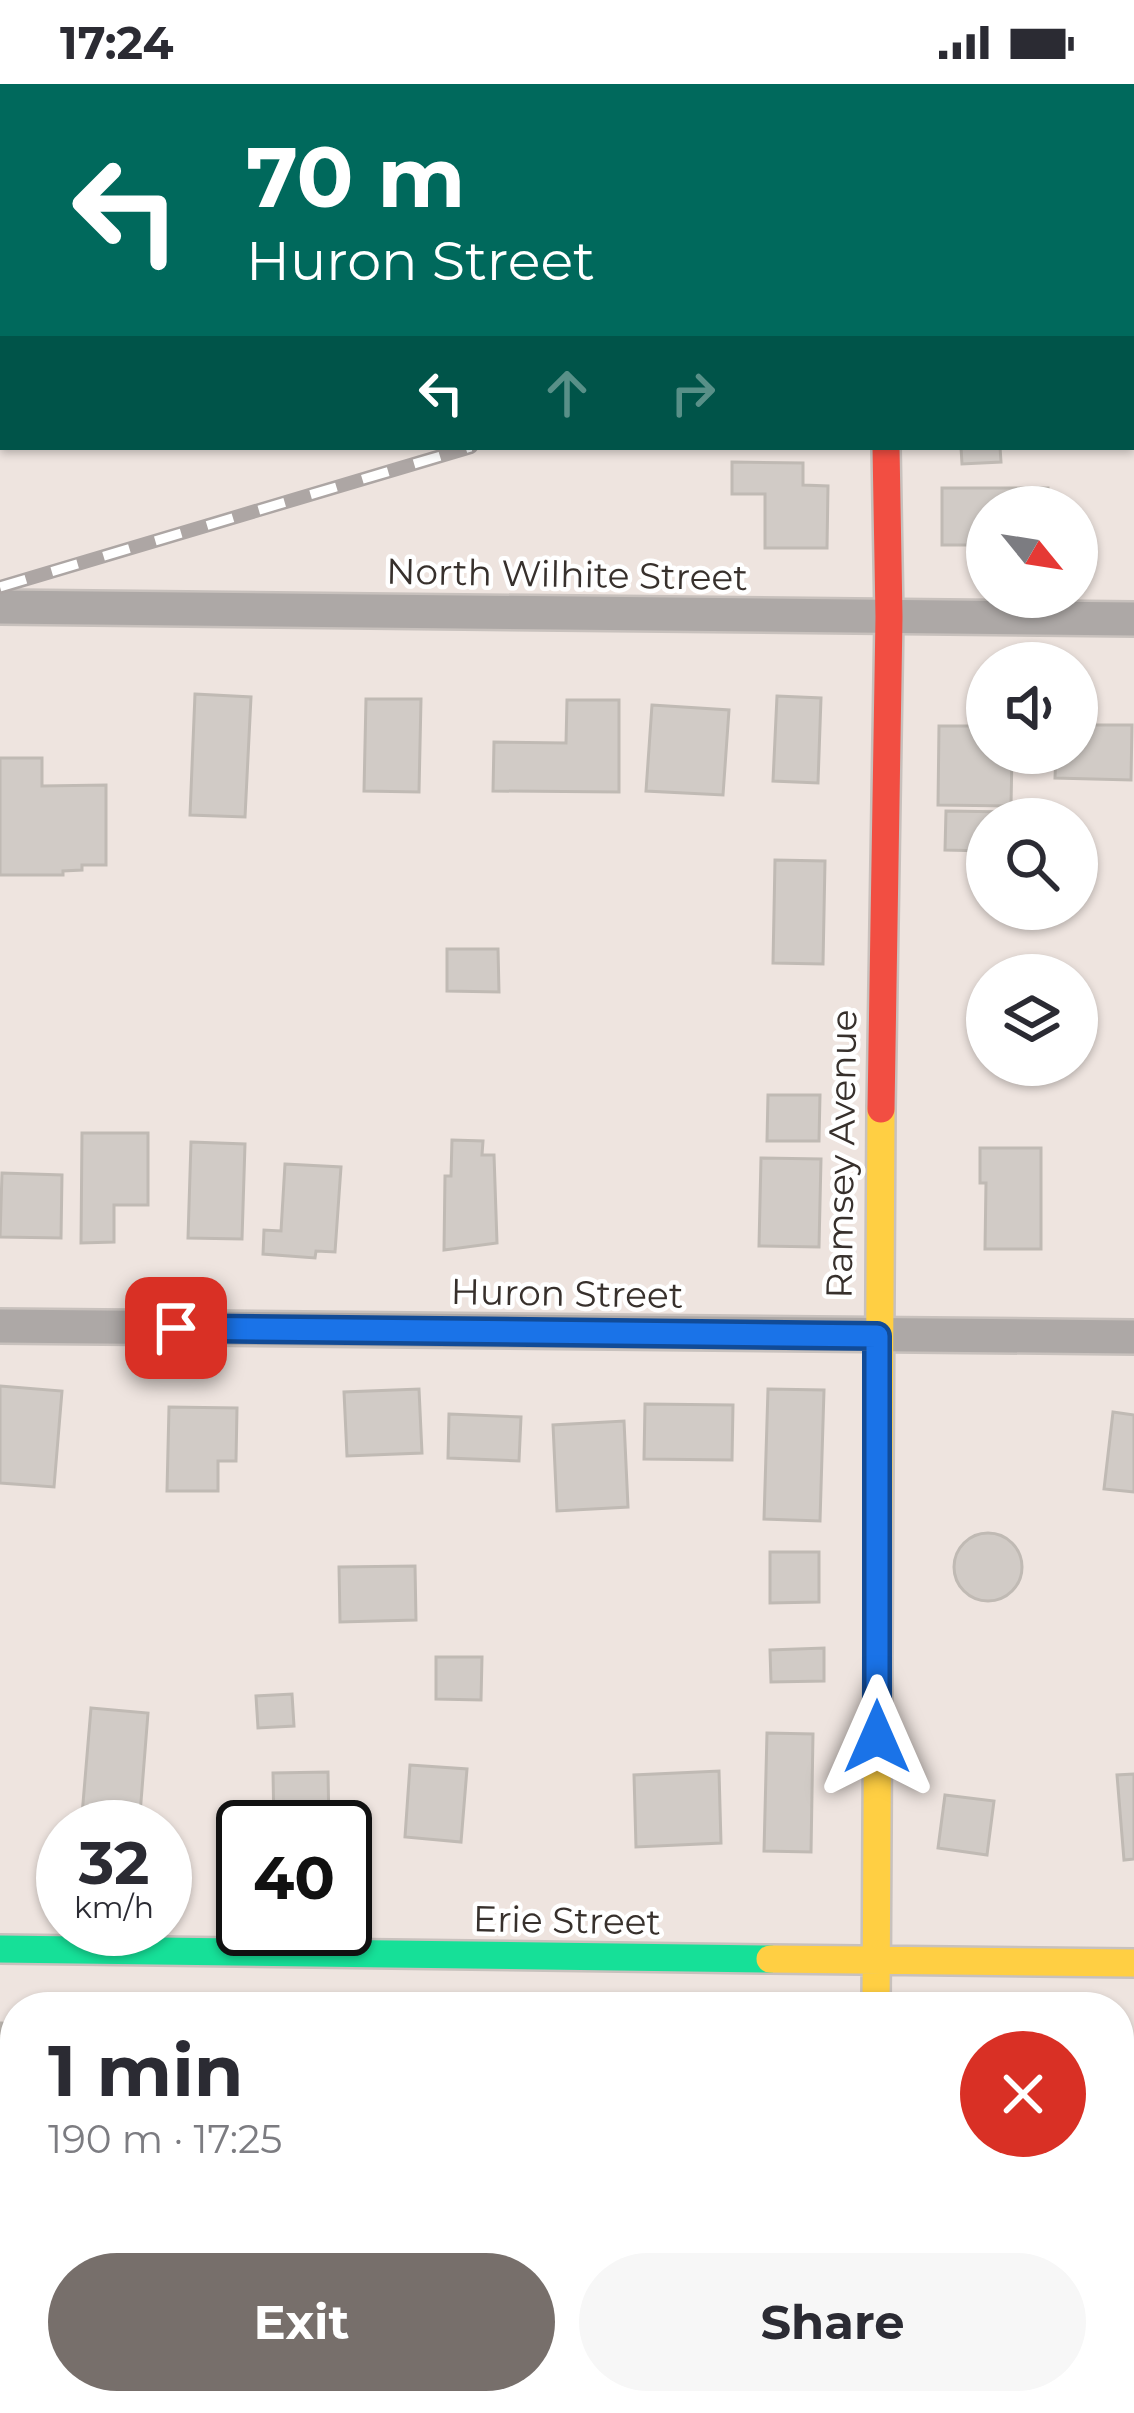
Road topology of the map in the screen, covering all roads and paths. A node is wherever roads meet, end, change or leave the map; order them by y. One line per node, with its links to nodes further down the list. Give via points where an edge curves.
1 (886, 450): 3 (street, Ramsey Avenue)
2 (0, 608): 3 (street, North Wilhite Street)
3 (889, 616): 4 (street, North Wilhite Street); 6 (street, Ramsey Avenue)
4 (1134, 619)
5 (0, 1326): 6 (street, Huron Street)
6 (877, 1336): 7 (street, Huron Street); 9 (street, Ramsey Avenue)
7 (1134, 1337)
8 (0, 1949): 9 (street, Erie Street)
9 (877, 1960): 10 (street, Erie Street); 11 (street, Ramsey Avenue)
10 (1134, 1963)
11 (876, 1992)

